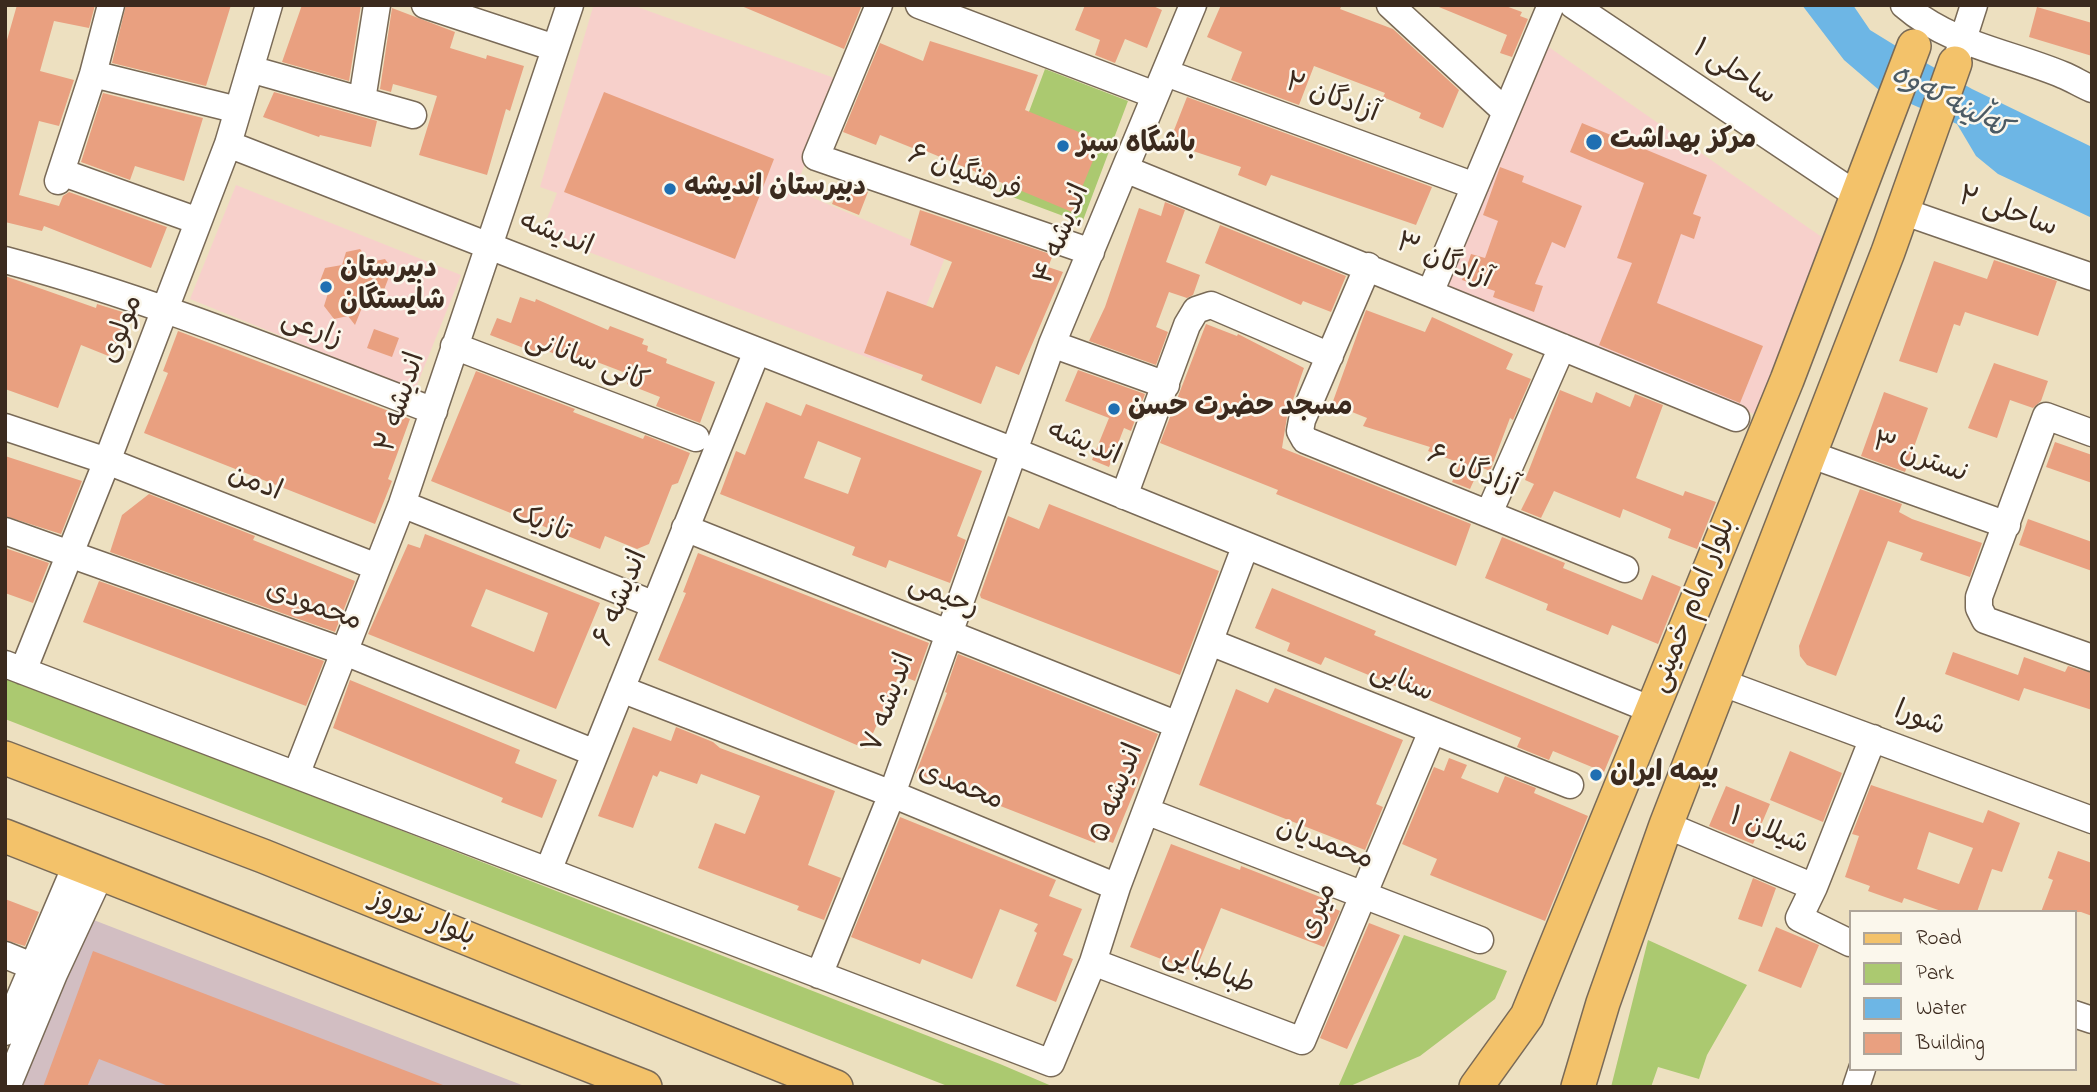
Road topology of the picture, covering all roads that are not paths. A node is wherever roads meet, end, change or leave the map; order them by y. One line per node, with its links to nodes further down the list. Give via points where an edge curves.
1 (111, 5): 17 (street)
2 (269, 5): 16 (street, مولوی)
3 (377, 5): 20 (street)
4 (570, 5): 14 (street, اندیشه ۲)
5 (879, 5): 31 (street, فرهنگیان ۶, via 816,157)
6 (1193, 5): 18 (street, اندیشه ۴)
7 (1390, 5): 22 (street)
8 (1551, 5): 22 (street)
9 (1573, 5): 27 (street, ساحلی ۱)
10 (1974, 5): 15 (street)
11 (431, 6): 14 (street)
12 (921, 6): 18 (street, آزادگان ۲)
13 (1917, 19): 15 (street); 27 (main road, بلوار امام خمینی, via 1890,112)
14 (555, 47): 30 (street, اندیشه ۲)
15 (1959, 52): 19 (street); 28 (main road, بلوار امام خمینی)
16 (250, 69): 20 (street); 21 (street, مولوی)
17 (93, 74): 21 (street); 29 (street, via 59,177)
18 (1161, 84): 25 (street, اندیشه ۴); 26 (street, آزادگان ۲)
19 (2091, 85)
20 (362, 100): 23 (street)
21 (238, 110): 24 (street, مولوی)
22 (1506, 112): 26 (street)
23 (413, 115)
24 (228, 144): 29 (street, مولوی); 30 (street, اندیشه)
25 (1125, 169): 31 (street, اندیشه ۴); 33 (street, آزادگان ۳)
26 (1475, 186): 35 (street)
27 (1858, 196): 69 (main road, بلوار امام خمینی)
28 (1902, 211): 34 (street, ساحلی ۲); 49 (main road, بلوار امام خمینی)
29 (198, 221): 36 (street, مولوی)
30 (488, 243): 38 (street, اندیشه ۲); 40 (street, اندیشه)
31 (1091, 252): 37 (street, اندیشه ۴)
32 (5, 260): 36 (street, زارعی, via 89,282)
33 (1368, 266): 35 (street, آزادگان ۳); 41 (street)
34 (2092, 277)
35 (1430, 293): 39 (street, آزادگان ۳)
36 (165, 309): 43 (street, زارعی); 50 (street, مولوی)
37 (1052, 344): 42 (street); 48 (street, اندیشه ۴)
38 (454, 346): 43 (street, اندیشه ۲); 47 (street, کانی سانانی)
39 (1562, 347): 44 (street, آزادگان ۳); 53 (street)
40 (757, 351): 48 (street, اندیشه); 55 (street, اندیشه ۶)
41 (1330, 356): 42 (street, via 1210,305 1195,310); 53 (street, آزادگان ۶, via 1300,431 1305,440)
42 (1166, 384): 51 (street)
43 (434, 411): 52 (street, اندیشه ۲)
44 (1736, 418)
45 (5, 427): 50 (street, ادمن)
46 (2092, 433): 54 (street, via 2046,416)
47 (696, 438)
48 (1014, 451): 51 (street, اندیشه); 62 (street, اندیشه ۷)
49 (1809, 454): 54 (street, نسترن ۳); 67 (main road, بلوار امام خمینی)
50 (107, 461): 58 (street, مولوی); 59 (street, ادمن)
51 (1124, 496): 57 (street, اندیشه)
52 (402, 504): 59 (street, اندیشه ۲); 61 (street, تازیک)
53 (1489, 513): 60 (street, آزادگان ۶)
54 (2007, 526): 65 (street, via 1979,597 1985,620)
55 (685, 528): 61 (street, اندیشه ۶); 62 (street, رحیمی)
56 (5, 531): 58 (street, محمودی)
57 (1245, 547): 63 (street, اندیشه ۵); 69 (street, اندیشه)
58 (70, 555): 64 (street, محمودی); 66 (street, مولوی)
59 (377, 567): 64 (street, اندیشه ۲)
60 (1625, 569)
61 (655, 605): 68 (street, اندیشه ۶)
62 (949, 634): 70 (street, رحیمی); 77 (street, اندیشه ۷)
63 (1210, 642): 70 (street, اندیشه ۵); 71 (street, سنایی)
64 (345, 652): 73 (street, محمودی); 75 (street, اندیشه ۲)
65 (2092, 658)
66 (14, 668): 75 (street)
67 (1723, 683): 72 (street, شورا); 80 (main road, بلوار امام خمینی)
68 (621, 689): 73 (street, اندیشه ۶); 77 (street, محمدی)
69 (1652, 710): 95 (main road, بلوار امام خمینی, via 1527,1016)
70 (1178, 725): 78 (street, اندیشه ۵)
71 (1432, 731): 76 (street, سنایی); 86 (street, میری)
72 (1873, 738): 79 (street, شورا); 85 (street, شیلان ۱)
73 (595, 753): 83 (street, اندیشه ۶)
74 (5, 758): 98 (main road, بلوار نوروز, via 263,856)
75 (296, 775): 83 (street)
76 (1570, 785)
77 (892, 794): 84 (street, محمدی); 92 (street, اندیشه ۷)
78 (1146, 811): 84 (street, اندیشه ۵); 86 (street, محمدیان)
79 (2089, 811)
80 (1666, 825): 85 (street, شیلان ۱); 99 (main road, بلوار امام خمینی)
81 (5, 836): 82 (main road)
82 (89, 868): 91 (street); 97 (main road)
83 (548, 871): 92 (street)
84 (1117, 887): 90 (street, اندیشه ۵)
85 (1814, 887): 88 (street, via 1799,918)
86 (1362, 893): 87 (street, محمدیان); 94 (street, میری)
87 (1480, 940)
88 (1848, 942)
89 (5, 956): 91 (street)
90 (1093, 962): 92 (street, اندیشه ۵, via 1051,1063); 94 (street, طباطبایی)
91 (44, 970): 93 (street); 96 (street)
92 (820, 975)
93 (5, 1032)
94 (1302, 1041)
95 (1479, 1085)
96 (7, 1087)
97 (645, 1087)
98 (836, 1087)
99 (1578, 1087)

